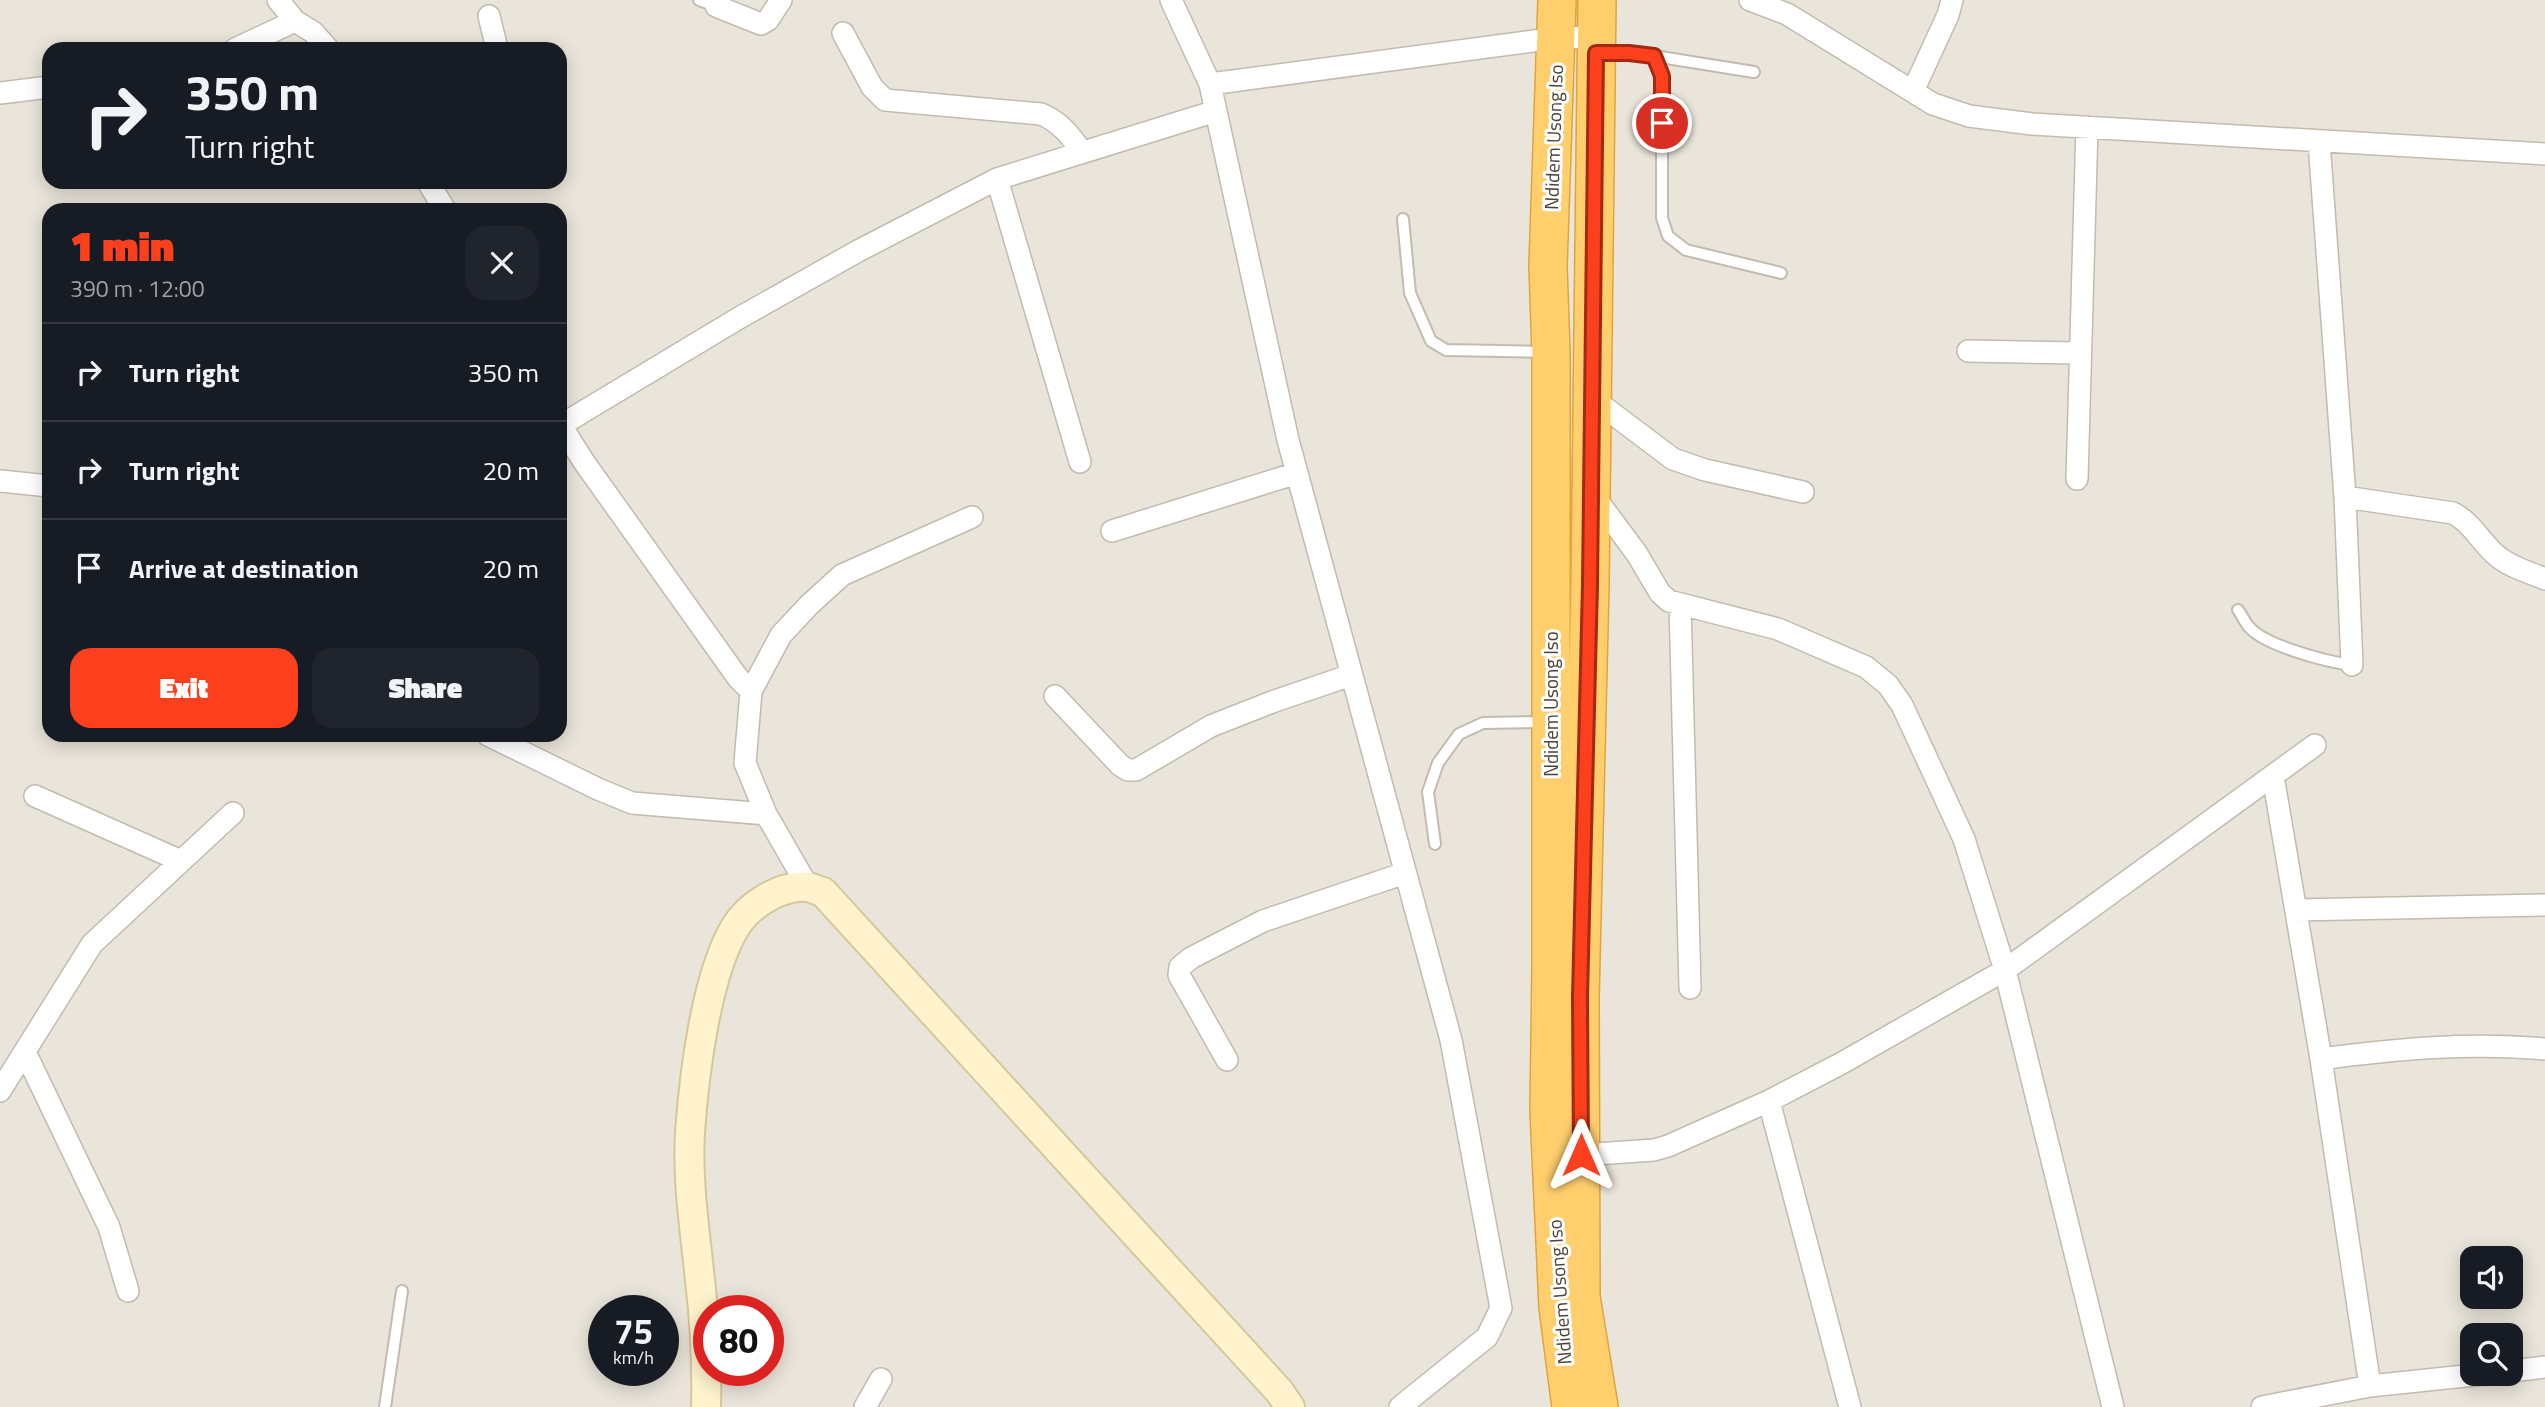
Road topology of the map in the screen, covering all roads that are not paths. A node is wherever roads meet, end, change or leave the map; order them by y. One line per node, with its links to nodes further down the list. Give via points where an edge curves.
1 (278, 0): 10 (street)
2 (781, 0): 8 (street, via 761,24)
3 (1171, 0): 19 (street)
4 (1557, 0): 12 (highway, Ndidem Usong Iso)
5 (1597, 0): 16 (highway, Ndidem Usong Iso)
6 (1750, 0): 21 (street, via 1787,14)
7 (1952, 0): 21 (street)
8 (707, 3)
9 (489, 16): 15 (street)
10 (295, 21): 13 (street); 14 (street)
11 (843, 33): 26 (street, via 872,87 885,100 1041,114 1063,127)
12 (1556, 38): 16 (street); 19 (street); 32 (highway, Ndidem Usong Iso, via 1548,266)
13 (250, 42)
14 (322, 42)
15 (495, 42)
16 (1597, 45): 17 (lane); 34 (highway, Ndidem Usong Iso)
17 (1654, 56): 18 (lane); 30 (lane, via 1662,76 1662,218 1668,236 1686,250)
18 (1754, 72)
19 (1210, 84): 23 (street)
20 (42, 88): 22 (street)
21 (1913, 91): 24 (street, via 1933,104 1969,116)
22 (0, 93)
23 (1216, 111): 26 (street); 38 (street)
24 (2087, 127): 25 (street); 33 (street)
25 (2319, 142): 27 (street); 44 (street)
26 (1082, 152): 28 (street)
27 (2545, 154)
28 (997, 179): 35 (street, via 858,251); 37 (street)
29 (1404, 219): 32 (lane, via 1410,293 1431,341 1446,350)
30 (1781, 273)
31 (1968, 351): 33 (street)
32 (1551, 353): 54 (highway, Ndidem Usong Iso)
33 (2080, 353): 39 (street)
34 (1592, 398): 42 (highway, Ndidem Usong Iso); 43 (street, via 1673,459)
35 (567, 420)
36 (567, 435): 52 (street)
37 (1080, 462)
38 (1297, 473): 46 (street); 51 (street)
39 (2077, 479)
40 (0, 481): 41 (street)
41 (42, 485)
42 (1590, 491): 48 (street, via 1660,593); 75 (highway, Ndidem Usong Iso)
43 (1803, 492)
44 (2345, 497): 47 (street, via 2453,513 2466,520 2496,555); 50 (street)
45 (972, 517): 52 (street, via 842,575 781,635)
46 (1112, 531)
47 (2545, 579)
48 (1680, 604): 67 (street, via 1778,629 1866,667 1888,685 1902,705 1964,839); 68 (street)
49 (2238, 610): 50 (lane, via 2251,629 2274,643 2328,662)
50 (2352, 665)
51 (1351, 676): 53 (street, via 1211,726 1136,770 1120,765); 63 (street)
52 (751, 691): 60 (street, via 745,763)
53 (1055, 696)
54 (1550, 722): 61 (lane, via 1482,723 1459,734 1438,763 1428,792); 88 (highway, Ndidem Usong Iso, via 1549,1111 1558,1307)
55 (502, 742): 60 (street, via 632,803)
56 (2315, 745): 57 (street)
57 (2273, 776): 66 (street); 67 (street)
58 (35, 796): 62 (street)
59 (233, 813): 62 (street)
60 (766, 814): 64 (street)
61 (1435, 844)
62 (181, 862): 70 (street, via 92,944)
63 (1405, 873): 72 (street, via 1263,921 1180,967 1180,975); 87 (street, via 1451,1040 1501,1308 1487,1337)
64 (808, 887): 84 (street, via 782,891 760,902 737,925 711,989 690,1133 691,1203 707,1358); 86 (street, via 823,892)
65 (2545, 905): 66 (street)
66 (2296, 910): 71 (street)
67 (2005, 971): 74 (street); 91 (street)
68 (1689, 988)
69 (2545, 1049): 71 (street, via 2396,1049)
70 (25, 1052): 73 (street); 76 (street, via 109,1227)
71 (2321, 1059): 82 (street)
72 (1227, 1060)
73 (0, 1091)
74 (1769, 1101): 75 (street, via 1654,1150); 90 (street)
75 (1581, 1155): 89 (highway, Ndidem Usong Iso, via 1581,1297)
76 (128, 1291)
77 (402, 1291): 83 (lane)
78 (2545, 1367): 79 (street)
79 (2523, 1370)
80 (2460, 1377): 82 (street)
81 (881, 1380): 85 (street)
82 (2370, 1386): 92 (street)
83 (385, 1407)
84 (706, 1407)
85 (865, 1407)
86 (1290, 1407)
87 (1400, 1407)
88 (1571, 1407)
89 (1599, 1407)
90 (1850, 1407)
91 (2113, 1407)
92 (2264, 1407)

